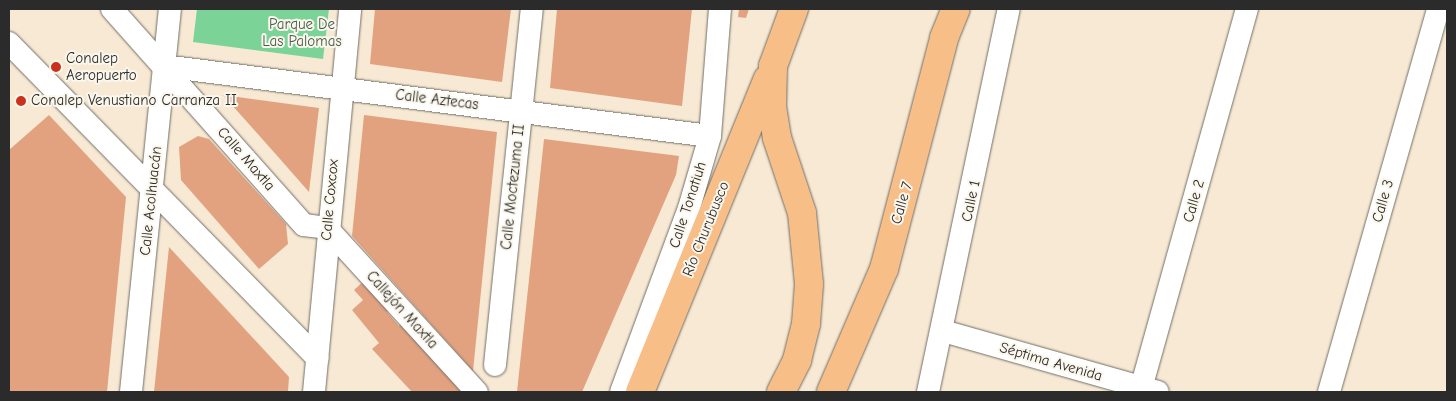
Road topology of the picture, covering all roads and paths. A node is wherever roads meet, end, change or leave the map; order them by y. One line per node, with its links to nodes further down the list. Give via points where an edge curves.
1 (112, 9): 12 (street, Calle Maxtla)
2 (170, 9): 12 (street, Calle Acolhuacán)
3 (350, 9): 14 (street, Calle Coxcox)
4 (532, 9): 15 (street, Calle Moctezuma II)
5 (720, 9): 16 (street, Calle Tonatiuh)
6 (794, 9): 13 (main road)
7 (956, 9): 29 (main road, Calle 7, via 944,38 884,269)
8 (1009, 9): 19 (street, Calle 1)
9 (1247, 9): 22 (street, Calle 2)
10 (1438, 9): 31 (street, Calle 3)
11 (9, 43): 17 (street, via 64,102)
12 (164, 66): 14 (street, Calle Aztecas); 17 (street, Calle Acolhuacán); 18 (street, Calle Maxtla, via 304,225)
13 (773, 66): 27 (main road, Río Churubusco); 28 (main road, via 772,108 777,138 802,214 810,284 806,324 797,360)
14 (341, 88): 15 (street, Calle Aztecas); 18 (street, Calle Coxcox)
15 (521, 111): 16 (street, Calle Aztecas); 21 (street, Calle Moctezuma II)
16 (710, 136): 26 (street, Calle Tonatiuh, via 689,208)
17 (153, 187): 20 (street); 23 (street, Calle Acolhuacán)
18 (327, 228): 20 (street, Calle Coxcox); 25 (street, Callejón Maxtla)
19 (943, 331): 22 (street, Séptima Avenida); 30 (street, Calle 1)
20 (318, 358): 24 (street, Calle Coxcox)
21 (495, 365)
22 (1146, 391)
23 (131, 392)
24 (314, 392)
25 (477, 392)
26 (621, 392)
27 (640, 392)
28 (781, 392)
29 (832, 392)
30 (928, 392)
31 (1328, 392)

